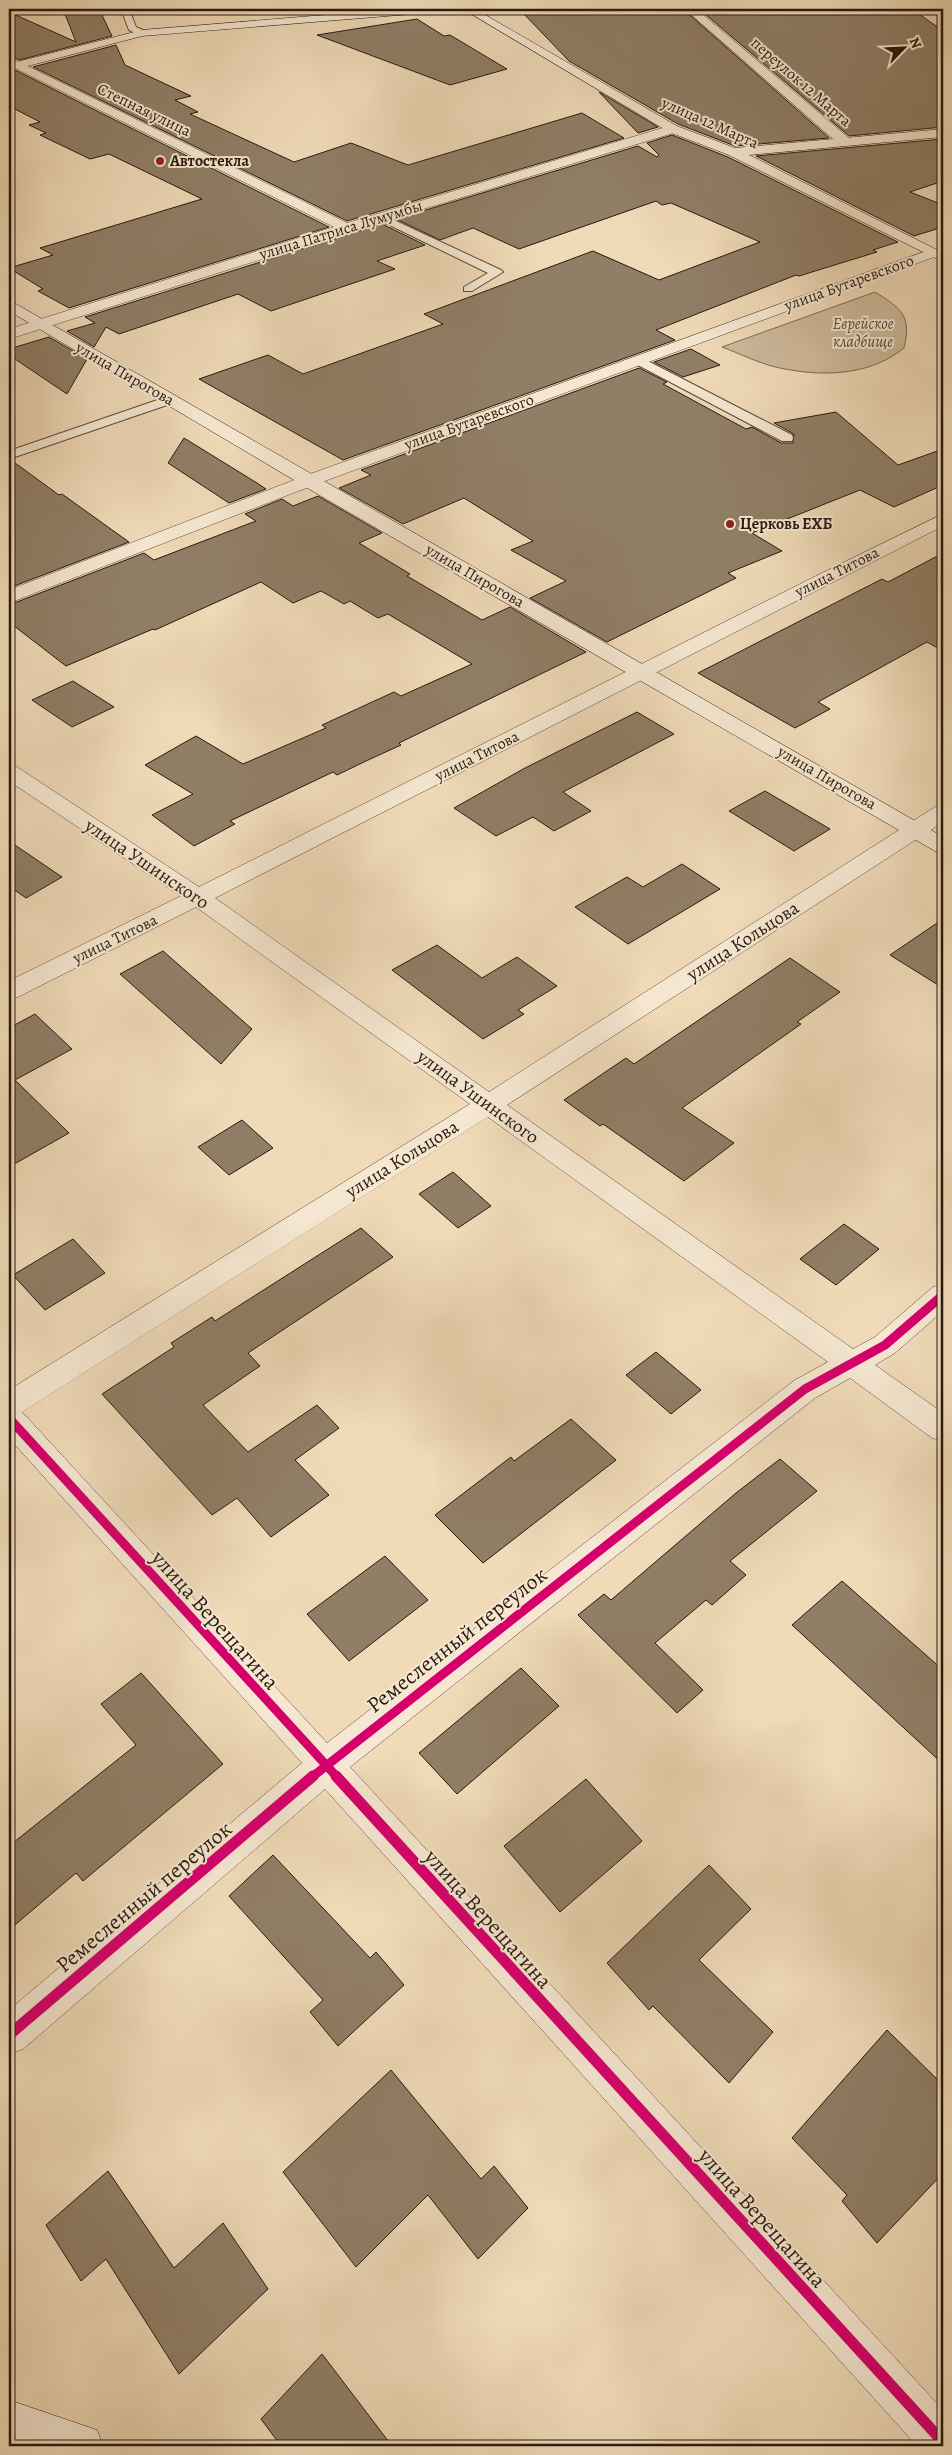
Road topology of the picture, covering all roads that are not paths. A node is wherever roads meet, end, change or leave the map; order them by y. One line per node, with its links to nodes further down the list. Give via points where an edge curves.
1 (125, 9): 5 (lane, via 132,28)
2 (436, 9): 5 (street)
3 (468, 9): 7 (street, улица 12 Марта)
4 (690, 9): 9 (street, переулок 12 Марта)
5 (142, 33): 6 (street)
6 (12, 65): 12 (street, Степная улица)
7 (673, 129): 10 (street, улица 12 Марта); 11 (street, улица Патриса Лумумбы)
8 (943, 133): 9 (street)
9 (845, 142): 10 (street)
10 (734, 152): 13 (street, улица 12 Марта)
11 (381, 217): 12 (street, улица Патриса Лумумбы); 14 (lane, via 497,272)
12 (346, 228): 16 (street, улица Патриса Лумумбы)
13 (937, 255): 18 (street, улица Бутаревского)
14 (468, 289)
15 (9, 305): 16 (street, улица Пирогова)
16 (40, 324): 17 (street, улица Патриса Лумумбы); 19 (street, улица Пирогова)
17 (9, 334)
18 (638, 360): 20 (lane); 22 (street, улица Бутаревского)
19 (169, 400): 21 (lane); 22 (street, улица Пирогова)
20 (786, 438)
21 (9, 455)
22 (308, 481): 24 (street, улица Бутаревского); 25 (street, улица Пирогова)
23 (943, 519): 25 (street, улица Титова)
24 (9, 597)
25 (641, 671): 28 (street, улица Пирогова); 30 (street, улица Титова)
26 (9, 772): 30 (street, улица Ушинского)
27 (943, 812): 28 (street, улица Кольцова)
28 (916, 830): 29 (street, улица Пирогова); 32 (street, улица Кольцова)
29 (943, 846)
30 (200, 898): 31 (street, улица Титова); 32 (street, улица Ушинского)
31 (9, 991)
32 (488, 1105): 34 (street, улица Ушинского); 35 (street, улица Кольцова)
33 (943, 1295): 34 (street, Ремесленный переулок, via 885,1345)
34 (852, 1364): 37 (street, улица Ушинского); 38 (street, Ремесленный переулок, via 805,1389)
35 (9, 1405)
36 (9, 1418): 38 (street, улица Верещагина)
37 (943, 1429)
38 (325, 1766): 39 (street, Ремесленный переулок); 41 (street, улица Верещагина)
39 (9, 2035)
40 (9, 2422): 42 (street)
41 (943, 2442)
42 (81, 2446)

